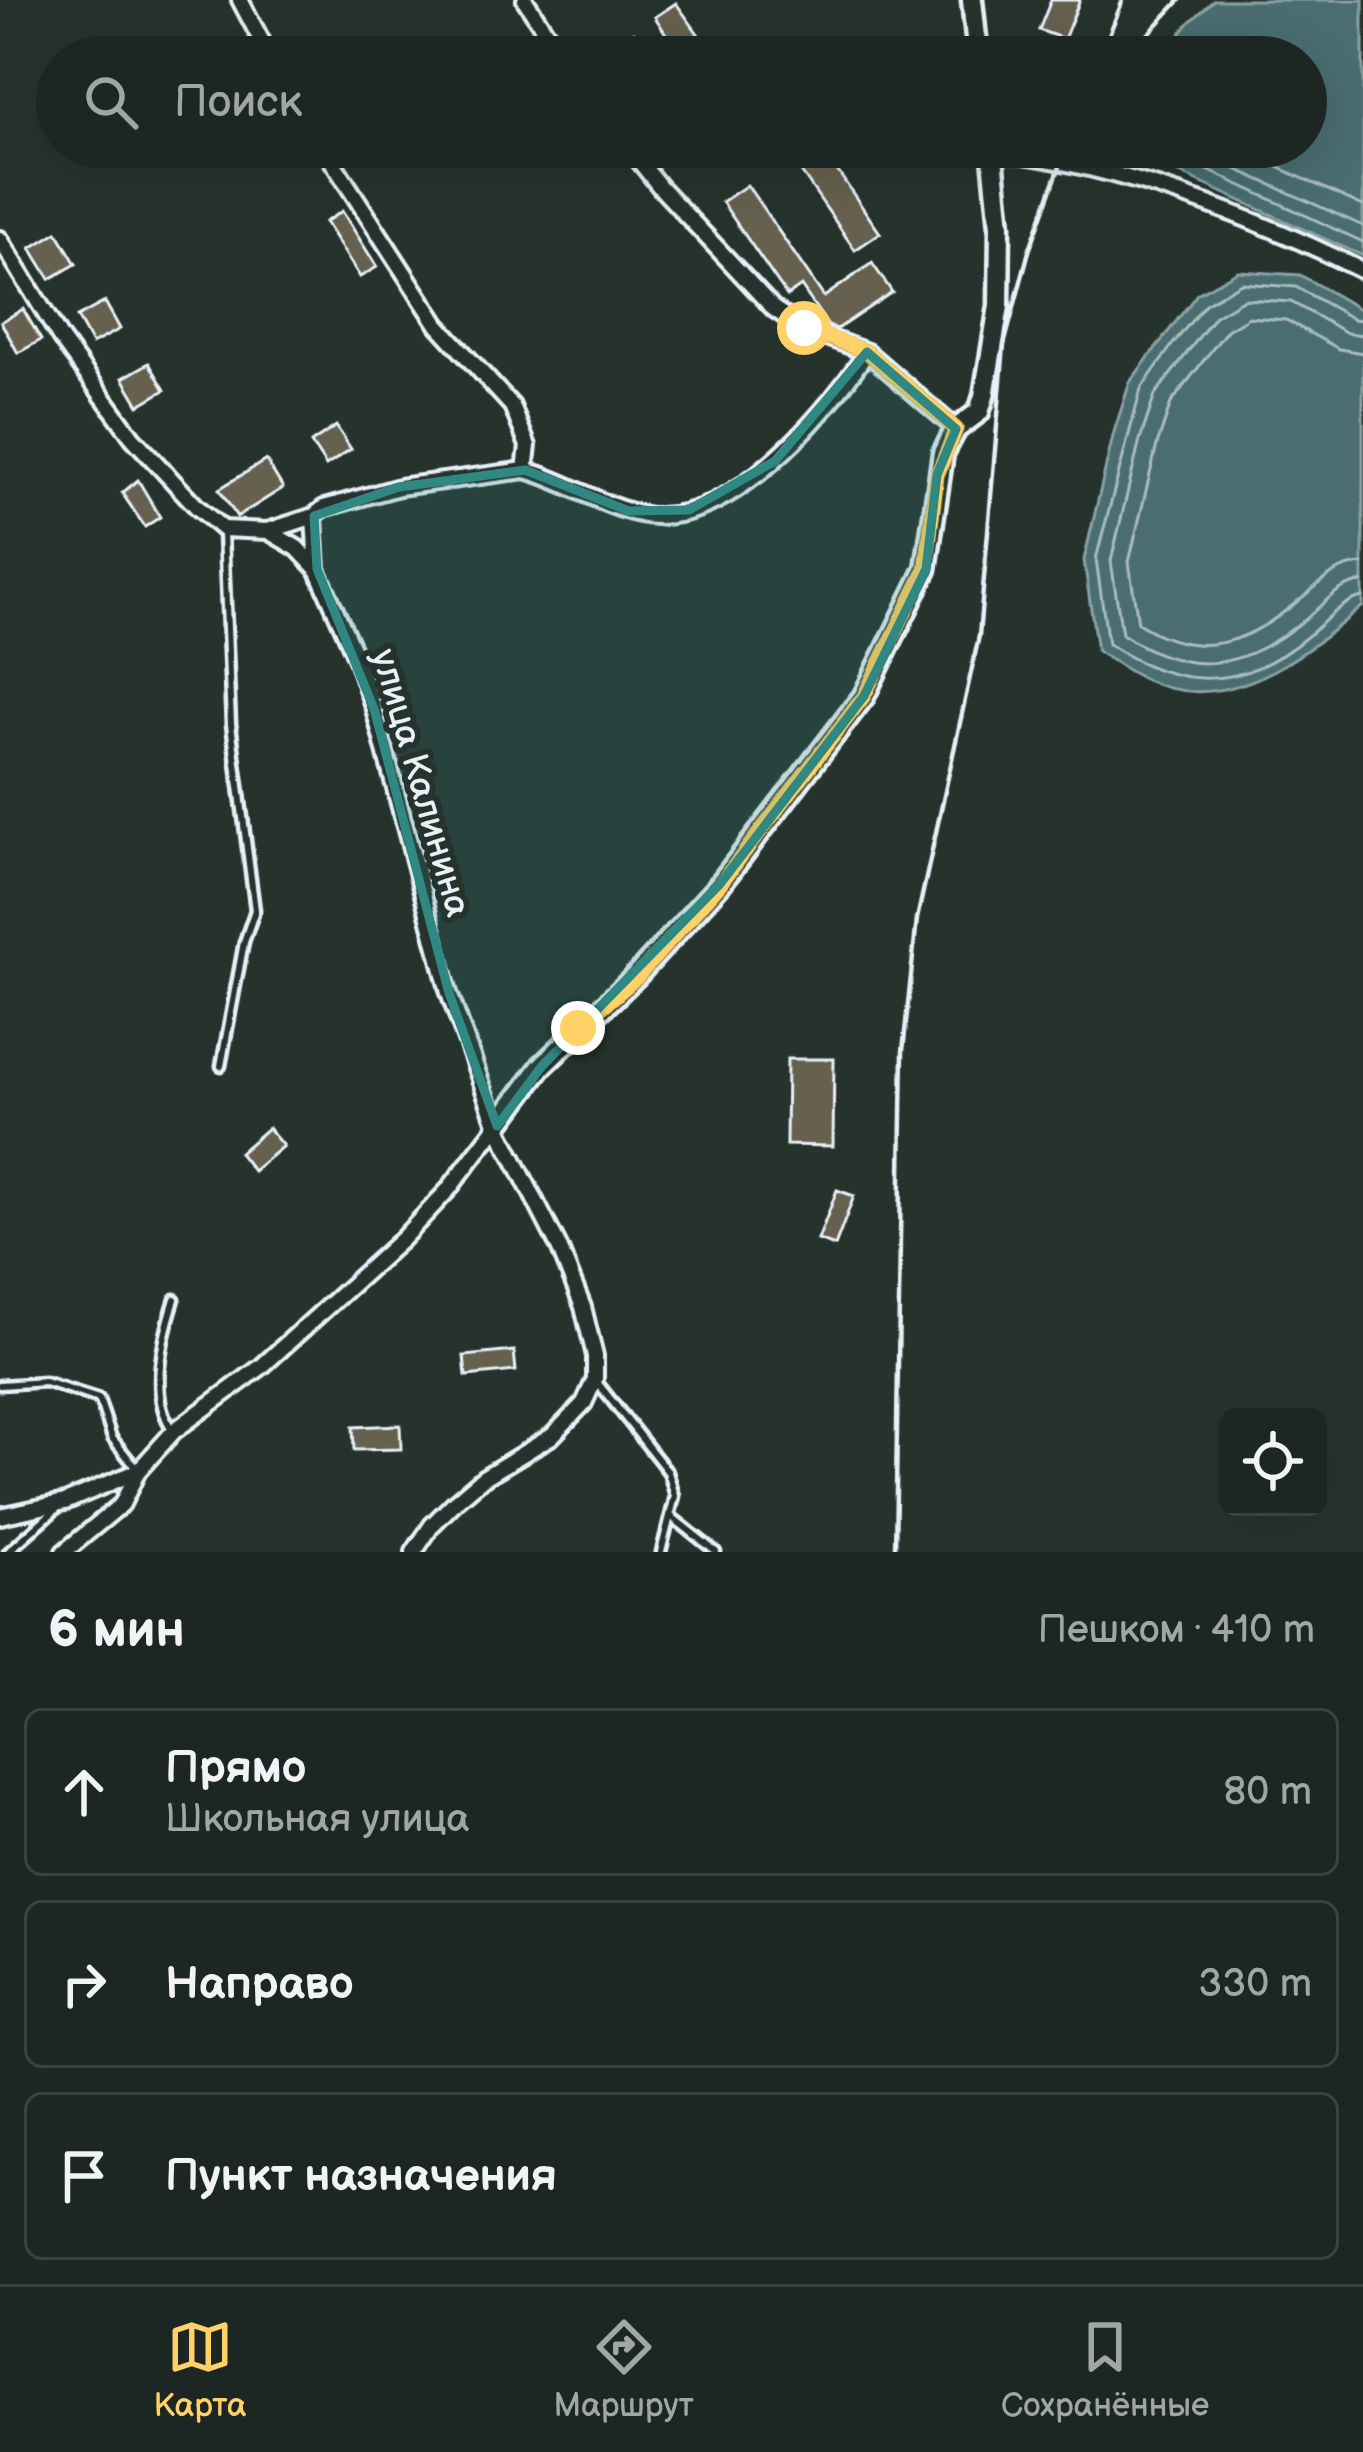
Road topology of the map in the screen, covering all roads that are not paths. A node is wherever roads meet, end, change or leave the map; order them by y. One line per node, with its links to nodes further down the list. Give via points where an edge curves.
1 (240, 0): 4 (street)
2 (525, 0): 5 (street)
3 (971, 0): 6 (street)
4 (259, 36)
5 (548, 36)
6 (975, 36)
7 (337, 168): 15 (street, via 438,325 512,406 528,446)
8 (644, 168): 13 (street, via 774,309)
9 (994, 168): 14 (street, via 999,306 979,412)
10 (1076, 168): 12 (street, via 1183,198)
11 (0, 238): 17 (street, via 134,438)
12 (1363, 272)
13 (867, 352): 14 (street); 15 (street, via 775,460 689,510 629,511)
14 (956, 429): 21 (street, via 937,475 926,569 864,696 720,884 542,1066)
15 (525, 470): 16 (street, via 398,487 341,500)
16 (314, 516): 18 (street); 19 (street)
17 (223, 530): 18 (street); 20 (lane, via 232,724 255,910)
18 (268, 531): 19 (street, улица Калинина)
19 (317, 568): 21 (street, улица Калинина, via 374,709 437,952)
20 (221, 1066)
21 (497, 1126): 23 (street, улица Калинина, via 560,1247 583,1307); 25 (street, via 402,1239 261,1367)
22 (175, 1299): 25 (lane, via 160,1385)
23 (595, 1379): 29 (lane, via 668,1472); 32 (street, via 552,1436 483,1478)
24 (0, 1384): 26 (lane, via 45,1382 99,1400 112,1438)
25 (174, 1431): 26 (street)
26 (138, 1471): 27 (street); 31 (street, via 122,1504)
27 (64, 1502): 28 (street); 30 (lane)
28 (0, 1516)
29 (672, 1517): 33 (lane); 34 (lane)
30 (8, 1552)
31 (64, 1552)
32 (414, 1552)
33 (662, 1552)
34 (716, 1552)

